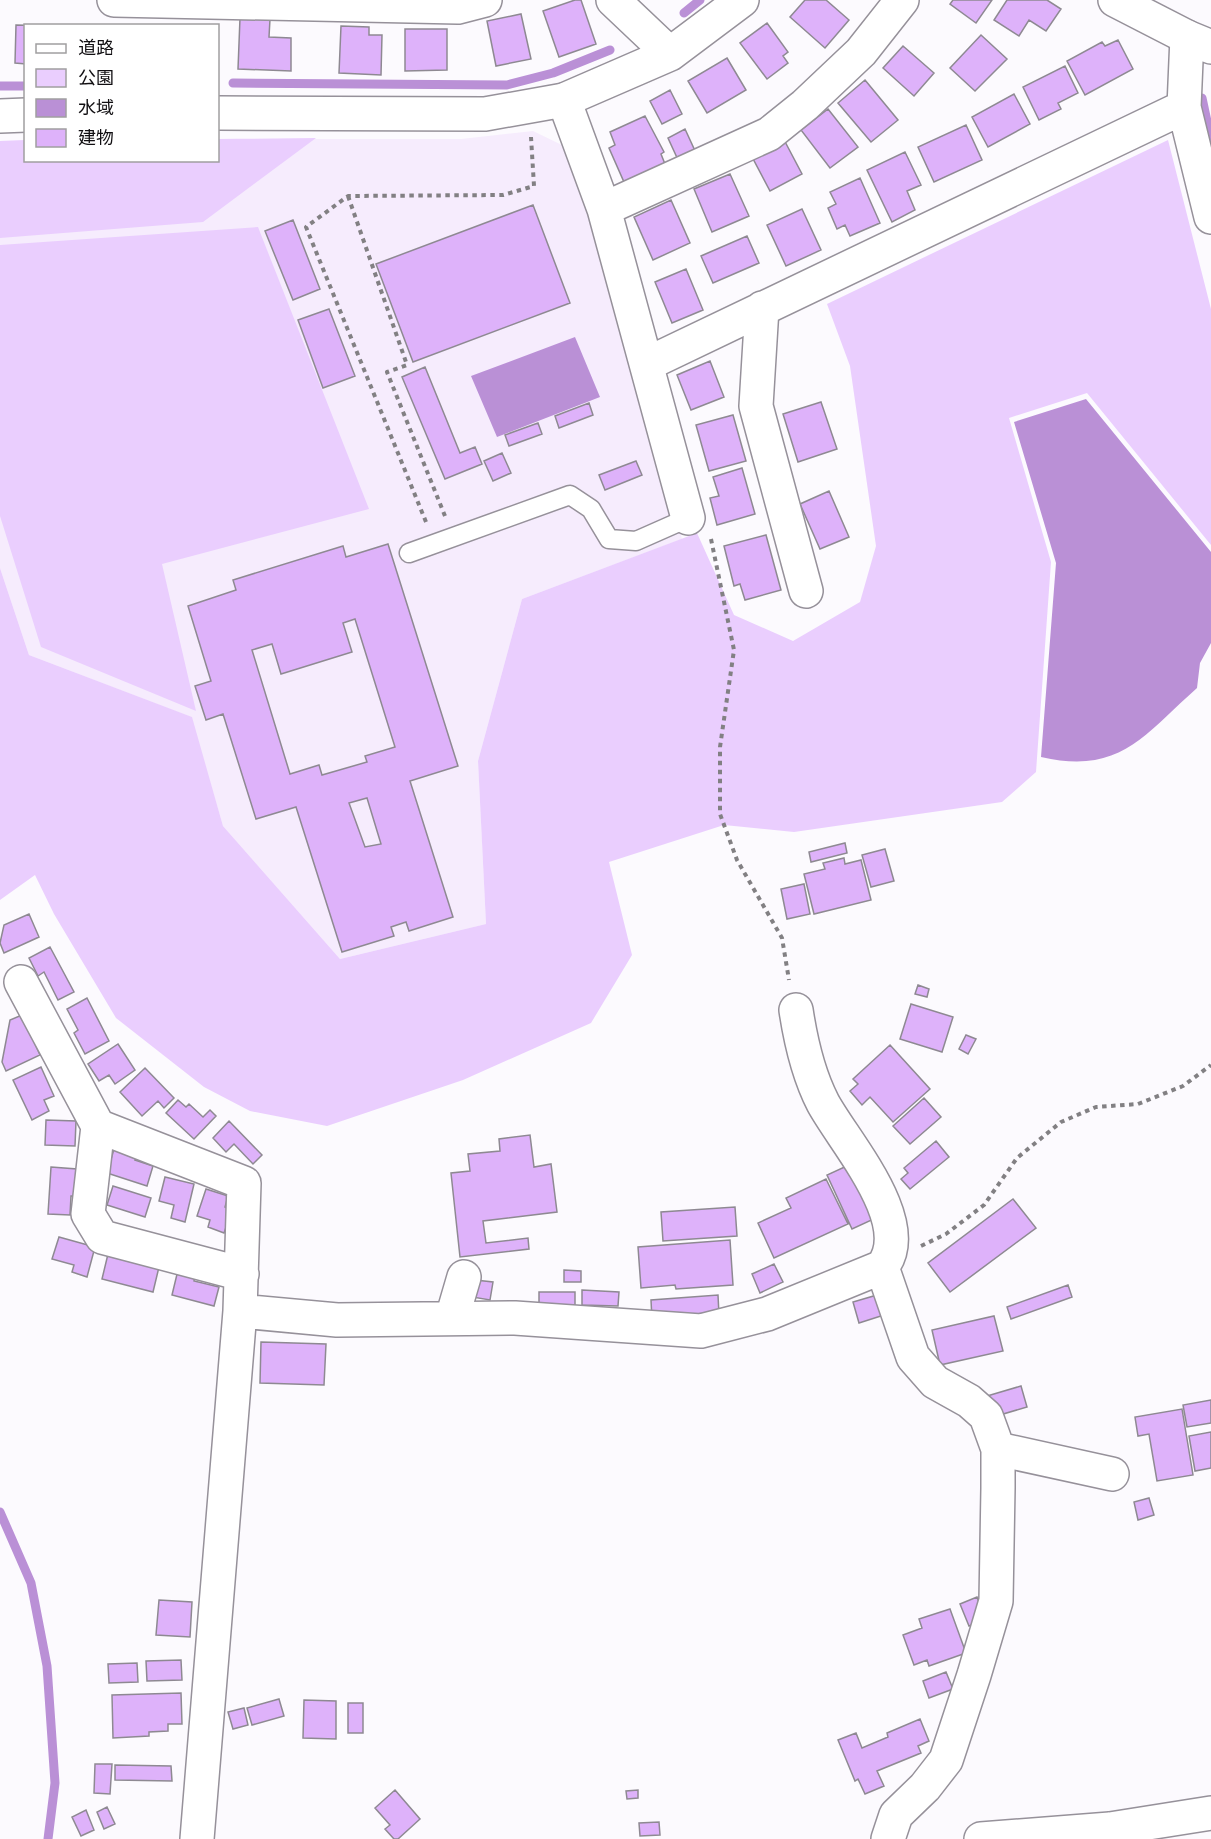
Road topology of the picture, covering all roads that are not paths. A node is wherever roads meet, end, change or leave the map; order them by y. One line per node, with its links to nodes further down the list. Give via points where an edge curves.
1 (114, 0): 7 (street)
2 (485, 0): 7 (street, via 458,7)
3 (613, 0): 9 (street)
4 (742, 0): 9 (street)
5 (902, 0): 15 (street, via 861,52 769,134)
6 (1115, 0): 8 (street)
7 (214, 9)
8 (1199, 42): 11 (street)
9 (670, 54): 10 (street)
10 (564, 100): 12 (street, via 485,114); 15 (street)
11 (1184, 107): 16 (street); 17 (street)
12 (219, 113)
13 (0, 116): 14 (street)
14 (24, 116)
15 (604, 209): 18 (street)
16 (1211, 217)
17 (762, 308): 18 (street); 21 (street, via 756,406)
18 (648, 364): 19 (street)
19 (688, 518): 20 (lane, via 636,541 609,538 591,509 570,495)
20 (409, 553)
21 (806, 591)
22 (21, 982): 24 (street)
23 (796, 1011): 25 (street, via 804,1057 823,1103 881,1196 891,1238)
24 (98, 1126): 26 (street, via 244,1183); 26 (street, via 88,1214 102,1237)
25 (886, 1263): 29 (street, via 767,1314 701,1331 515,1318); 30 (street, via 913,1357 935,1382 969,1401 986,1416)
26 (242, 1274): 28 (street)
27 (464, 1277): 29 (street)
28 (240, 1311): 29 (street, via 337,1320); 33 (street)
29 (452, 1318)
30 (998, 1449): 31 (street); 34 (street, via 996,1601 946,1760 896,1815)
31 (1112, 1474)
32 (1211, 1813): 35 (street, via 1110,1828)
33 (197, 1839)
34 (888, 1839)
35 (981, 1839)

